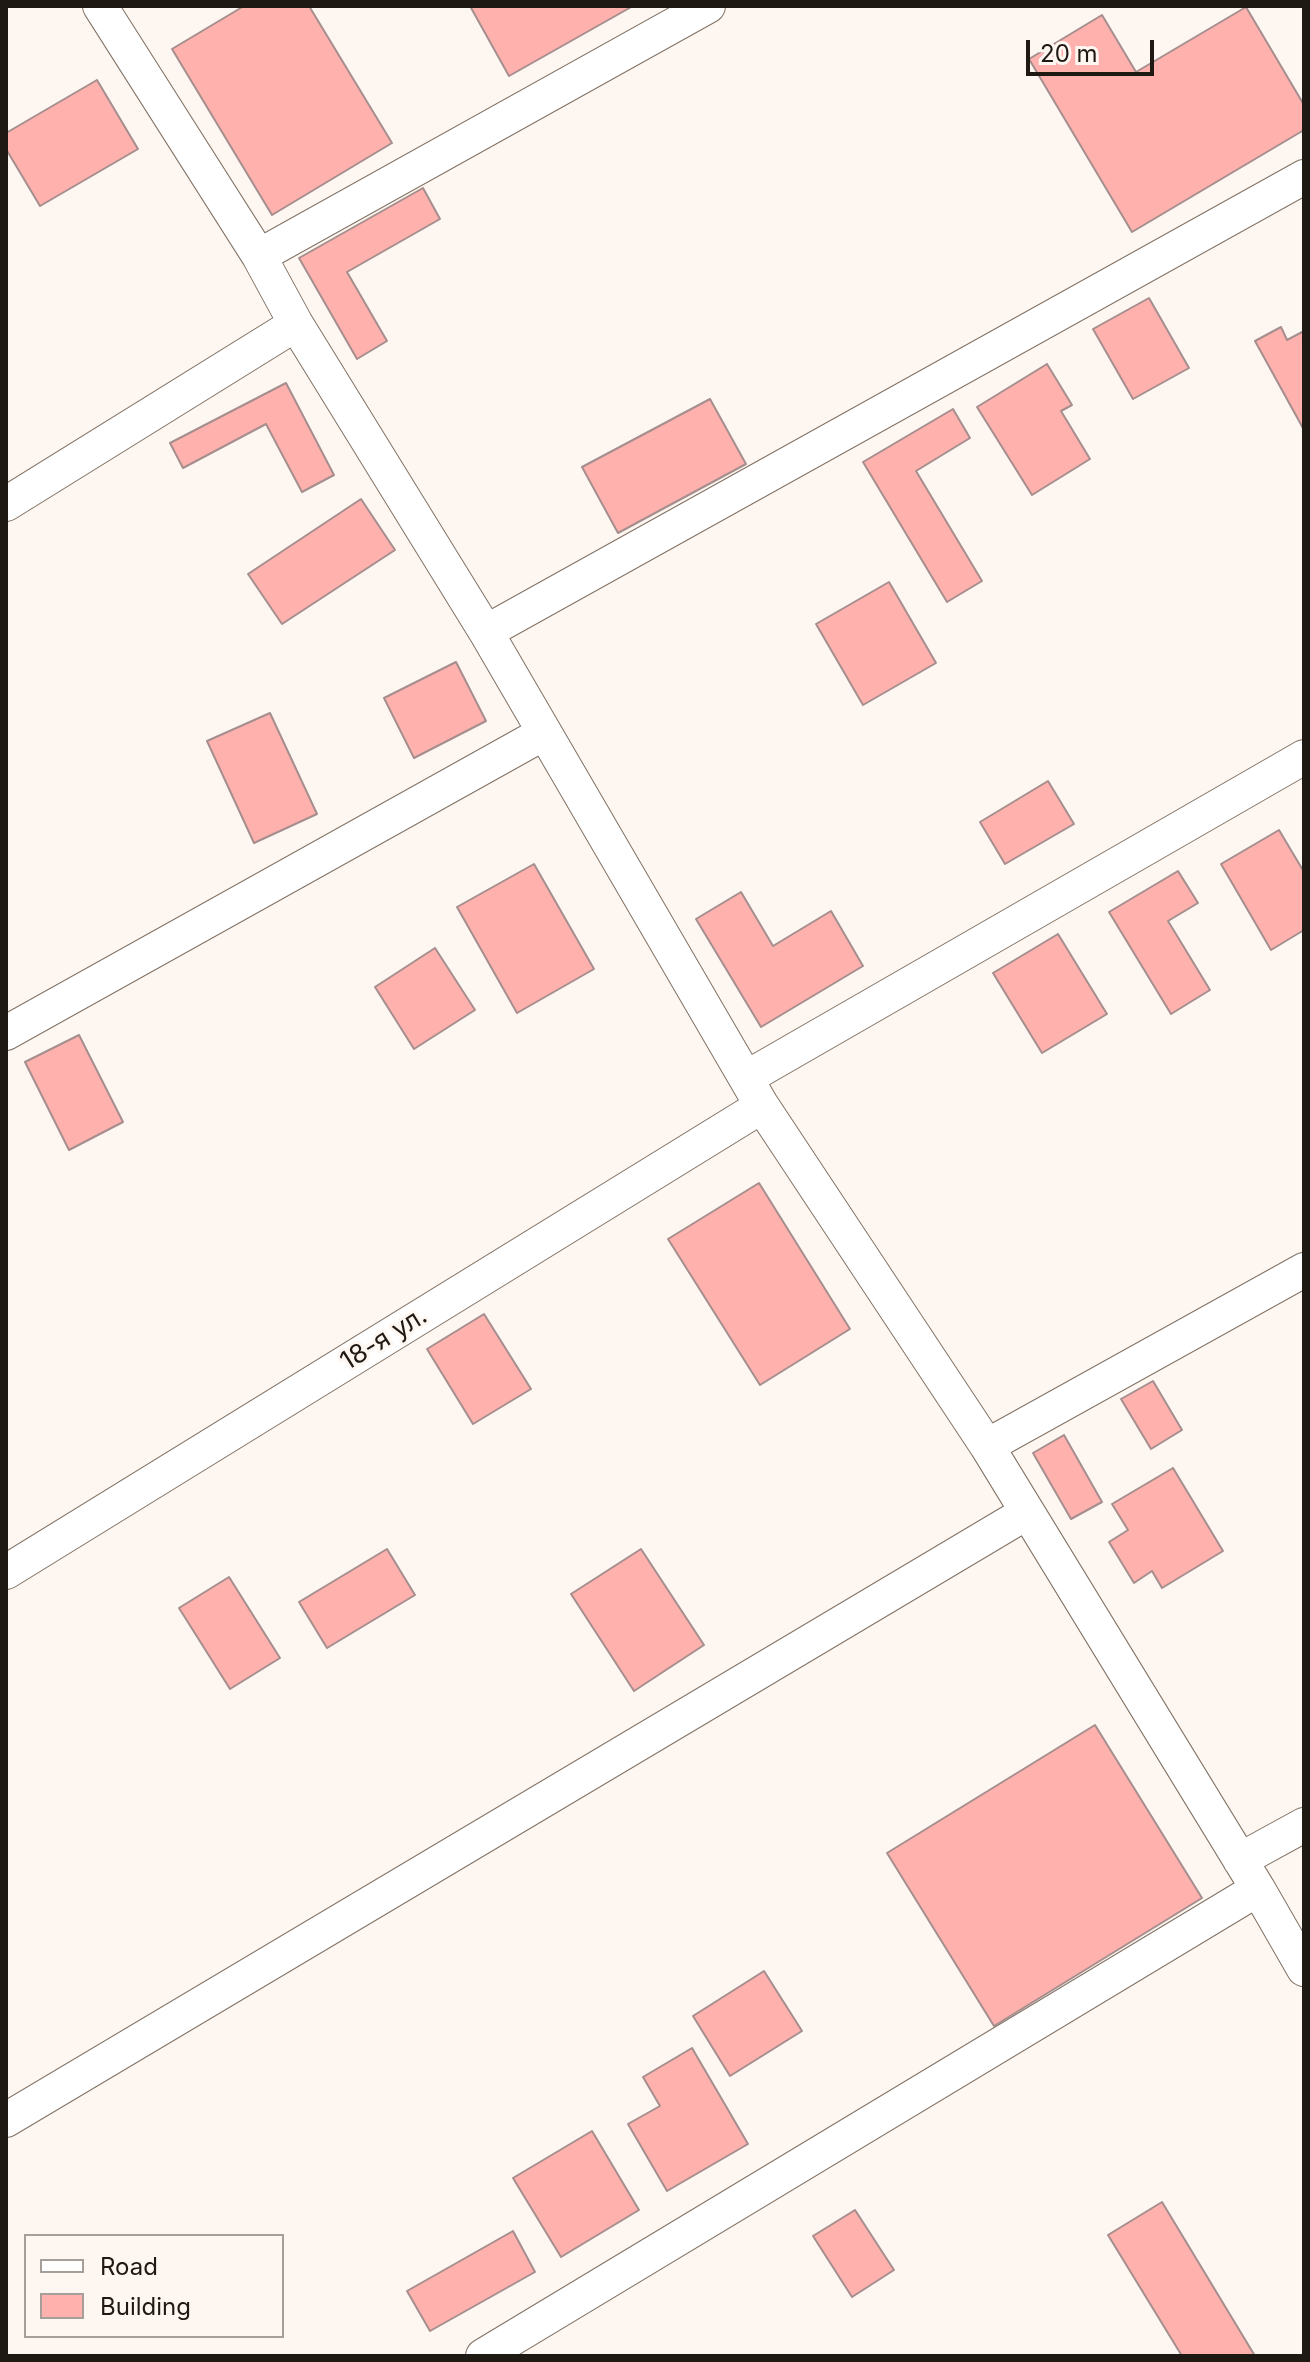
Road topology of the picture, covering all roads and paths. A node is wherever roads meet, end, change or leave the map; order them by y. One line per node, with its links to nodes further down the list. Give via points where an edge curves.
1 (100, 6): 4 (street)
2 (708, 6): 4 (street)
3 (1304, 177): 7 (street)
4 (259, 256): 5 (street)
5 (296, 324): 6 (street); 7 (street)
6 (6, 504)
7 (486, 632): 8 (street)
8 (544, 733): 10 (street); 11 (street)
9 (1304, 757): 11 (street, 18-я ул.)
10 (6, 1033)
11 (754, 1092): 13 (street); 15 (street, 18-я ул.)
12 (1304, 1270): 13 (street)
13 (987, 1446): 14 (street)
14 (1026, 1513): 17 (street); 19 (street)
15 (6, 1572)
16 (1304, 1825): 17 (street)
17 (1249, 1875): 18 (street); 20 (street)
18 (1304, 1969)
19 (6, 2120)
20 (483, 2356)

